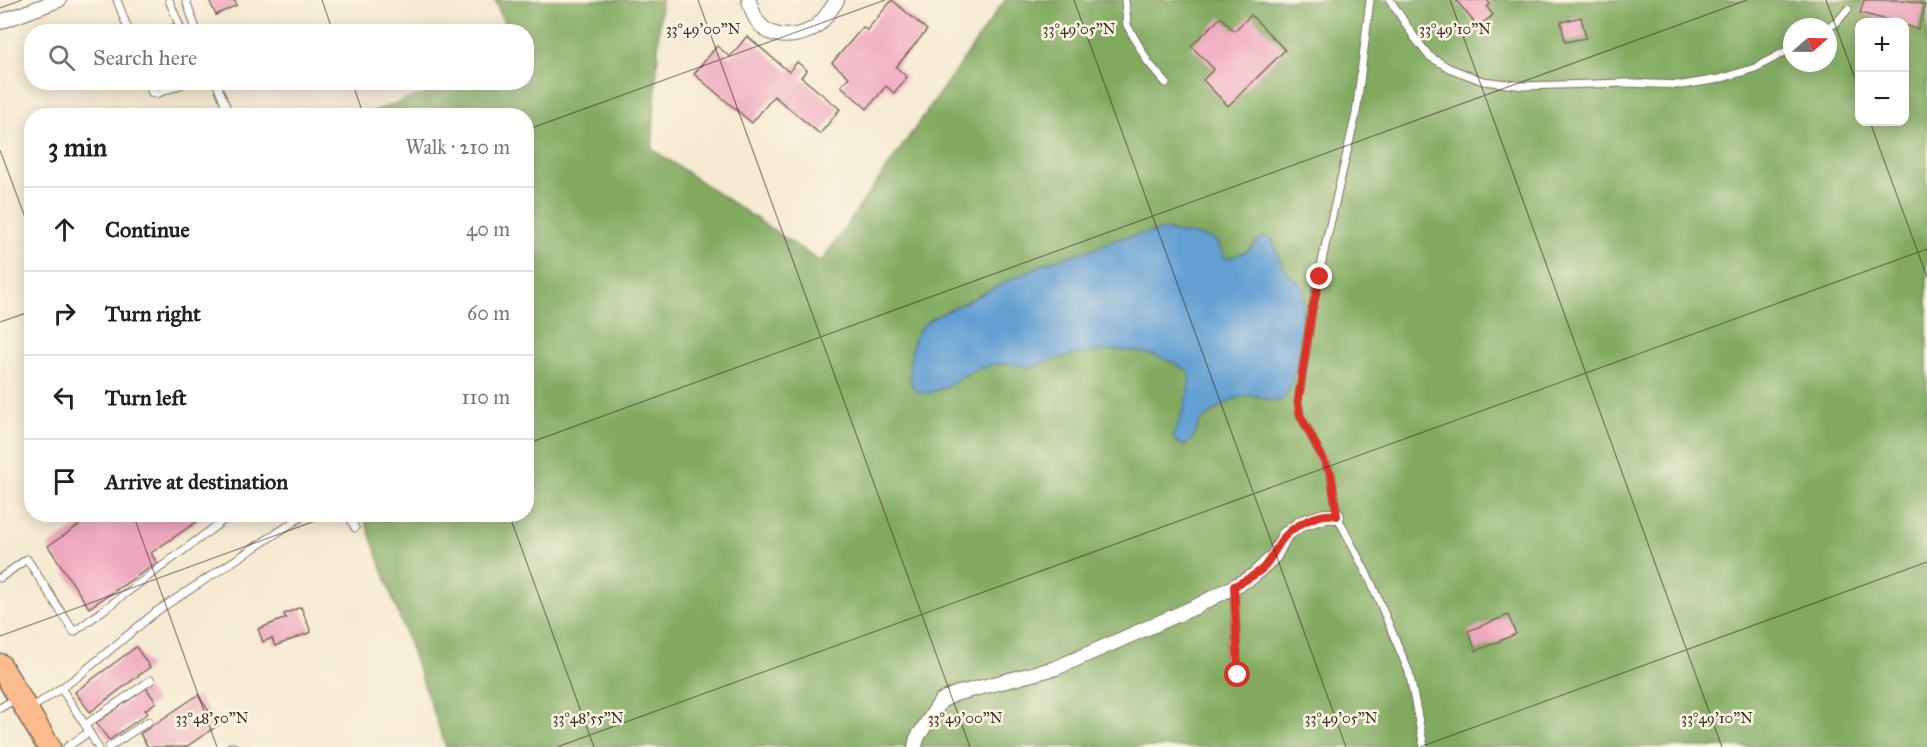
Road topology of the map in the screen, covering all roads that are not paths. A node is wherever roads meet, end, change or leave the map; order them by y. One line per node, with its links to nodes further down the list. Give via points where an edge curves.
1 (59, 0): 12 (street)
2 (117, 0): 13 (lane)
3 (168, 0): 14 (lane)
4 (186, 0): 15 (lane)
5 (749, 0): 6 (street, via 757,22 769,32 789,36 819,24)
6 (837, 0)
7 (1125, 0): 17 (lane, via 1128,25 1148,62)
8 (1370, 0): 22 (lane, via 1356,114 1312,310 1298,402 1300,415 1331,474)
9 (1390, 0): 16 (lane, via 1429,56 1484,81 1524,86 1683,86 1755,68)
10 (1848, 9): 11 (lane)
11 (1837, 21)
12 (0, 22)
13 (126, 24)
14 (178, 24)
15 (194, 24)
16 (1783, 53)
17 (1166, 83)
18 (151, 90): 19 (lane, via 156,94)
19 (167, 90)
20 (219, 90): 21 (lane)
21 (227, 108)
22 (1337, 516): 28 (street, via 1302,524 1285,535 1263,568); 41 (lane, via 1371,582 1409,672)
23 (221, 522): 27 (lane, via 74,632 27,559)
24 (294, 522): 32 (lane, via 157,611)
25 (352, 522): 26 (lane)
26 (355, 528)
27 (0, 578)
28 (1234, 586): 30 (lane); 40 (street, via 1056,668 941,701 916,738)
29 (0, 665): 33 (main road)
30 (1238, 675)
31 (151, 680): 35 (lane)
32 (61, 688): 33 (lane); 35 (lane)
33 (16, 705): 37 (main road)
34 (149, 721): 39 (lane)
35 (85, 725): 36 (lane)
36 (89, 732): 37 (lane); 38 (lane)
37 (53, 747)
38 (98, 747)
39 (109, 747)
40 (915, 747)
41 (1424, 747)

